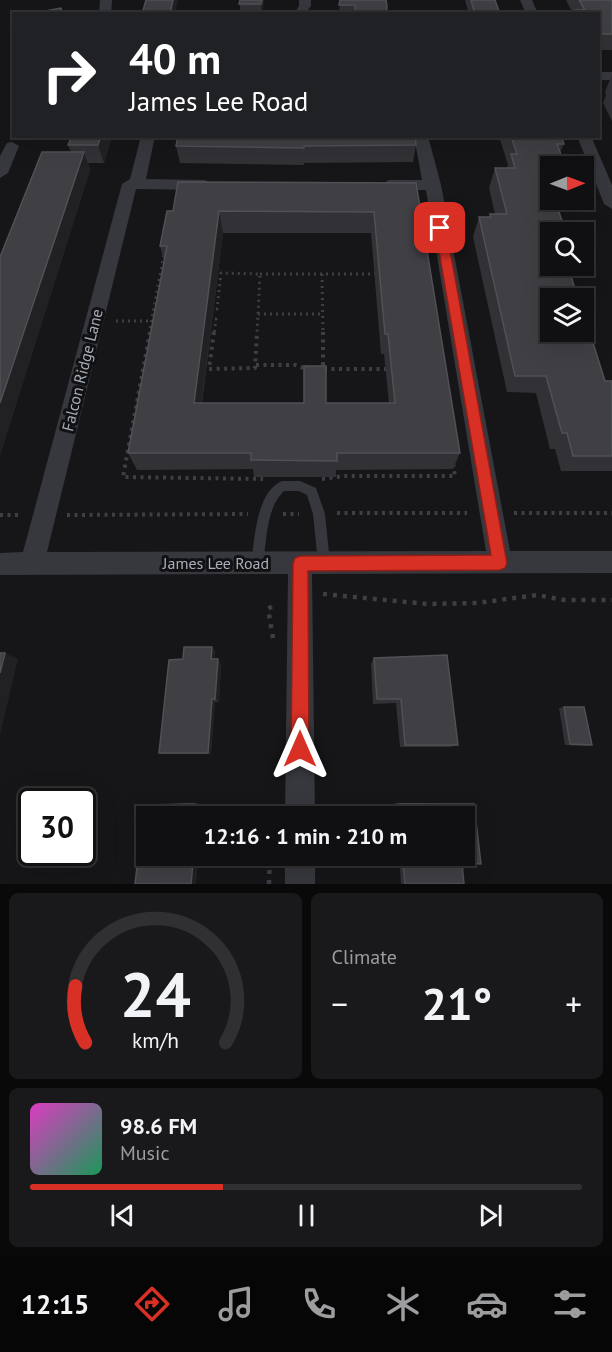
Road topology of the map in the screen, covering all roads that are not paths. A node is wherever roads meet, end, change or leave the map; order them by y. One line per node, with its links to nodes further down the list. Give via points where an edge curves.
1 (148, 138): 6 (street, Falcon Ridge Lane)
2 (421, 138): 9 (street)
3 (585, 138): 10 (street)
4 (12, 146): 5 (street)
5 (0, 173)
6 (137, 184): 7 (street); 16 (street, Falcon Ridge Lane, via 130,184)
7 (220, 184)
8 (372, 185): 9 (street)
9 (431, 185): 14 (street)
10 (612, 204)
11 (612, 562): 14 (street, James Lee Road)
12 (257, 563): 13 (street, James Lee Road); 13 (lane, via 271,496 282,486 300,486 312,492 319,514); 16 (street, James Lee Road)
13 (312, 563): 14 (street, James Lee Road); 17 (street, via 300,592)
14 (500, 563)
15 (0, 564): 16 (street, James Lee Road)
16 (32, 564)
17 (300, 806)
18 (300, 866): 19 (street)
19 (300, 884)

